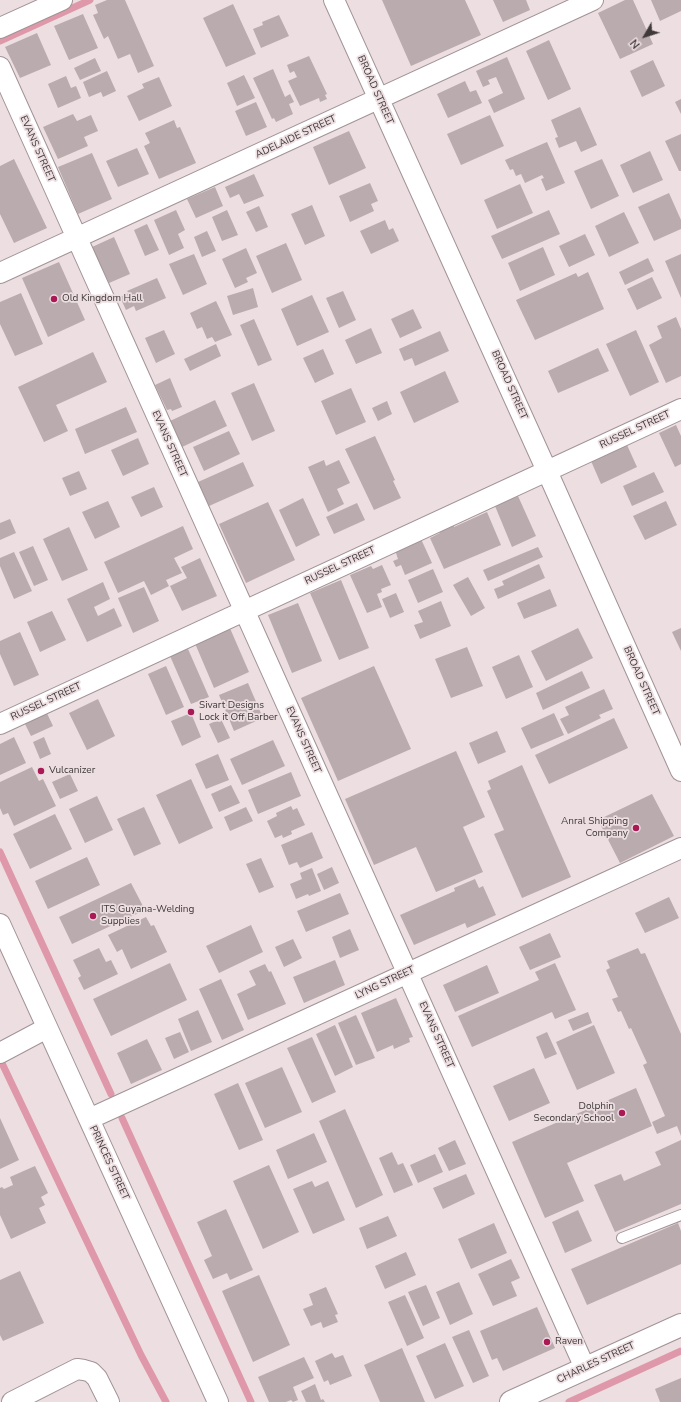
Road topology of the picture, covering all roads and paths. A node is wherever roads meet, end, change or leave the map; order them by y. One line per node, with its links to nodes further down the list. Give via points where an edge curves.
1 (62, 0): 4 (street)
2 (334, 0): 6 (street, BROAD STREET)
3 (593, 0): 6 (street, ADELAIDE STREET)
4 (0, 28)
5 (0, 67): 7 (street, EVANS STREET)
6 (379, 99): 7 (street, ADELAIDE STREET); 10 (street, BROAD STREET)
7 (76, 238): 8 (street, ADELAIDE STREET); 11 (street, EVANS STREET)
8 (0, 273)
9 (681, 409): 10 (street, RUSSEL STREET)
10 (547, 471): 11 (street, RUSSEL STREET); 13 (street, BROAD STREET)
11 (244, 611): 12 (street, RUSSEL STREET); 16 (street, EVANS STREET)
12 (0, 724)
13 (681, 771)
14 (681, 848): 16 (street, LYNG STREET)
15 (0, 924): 17 (street, PRINCES STREET)
16 (408, 973): 19 (street, LYNG STREET); 23 (street, EVANS STREET)
17 (47, 1028): 18 (street); 19 (street, PRINCES STREET)
18 (0, 1053)
19 (89, 1118): 27 (street, PRINCES STREET)
20 (681, 1215): 21 (lane)
21 (622, 1238)
22 (681, 1325): 23 (main road, CHARLES STREET)
23 (585, 1368): 24 (main road, CHARLES STREET)
24 (542, 1396): 28 (main road, CHARLES STREET)
25 (12, 1402): 26 (street, via 77,1369 91,1372 97,1378)
26 (109, 1402)
27 (218, 1402)
28 (512, 1402)

